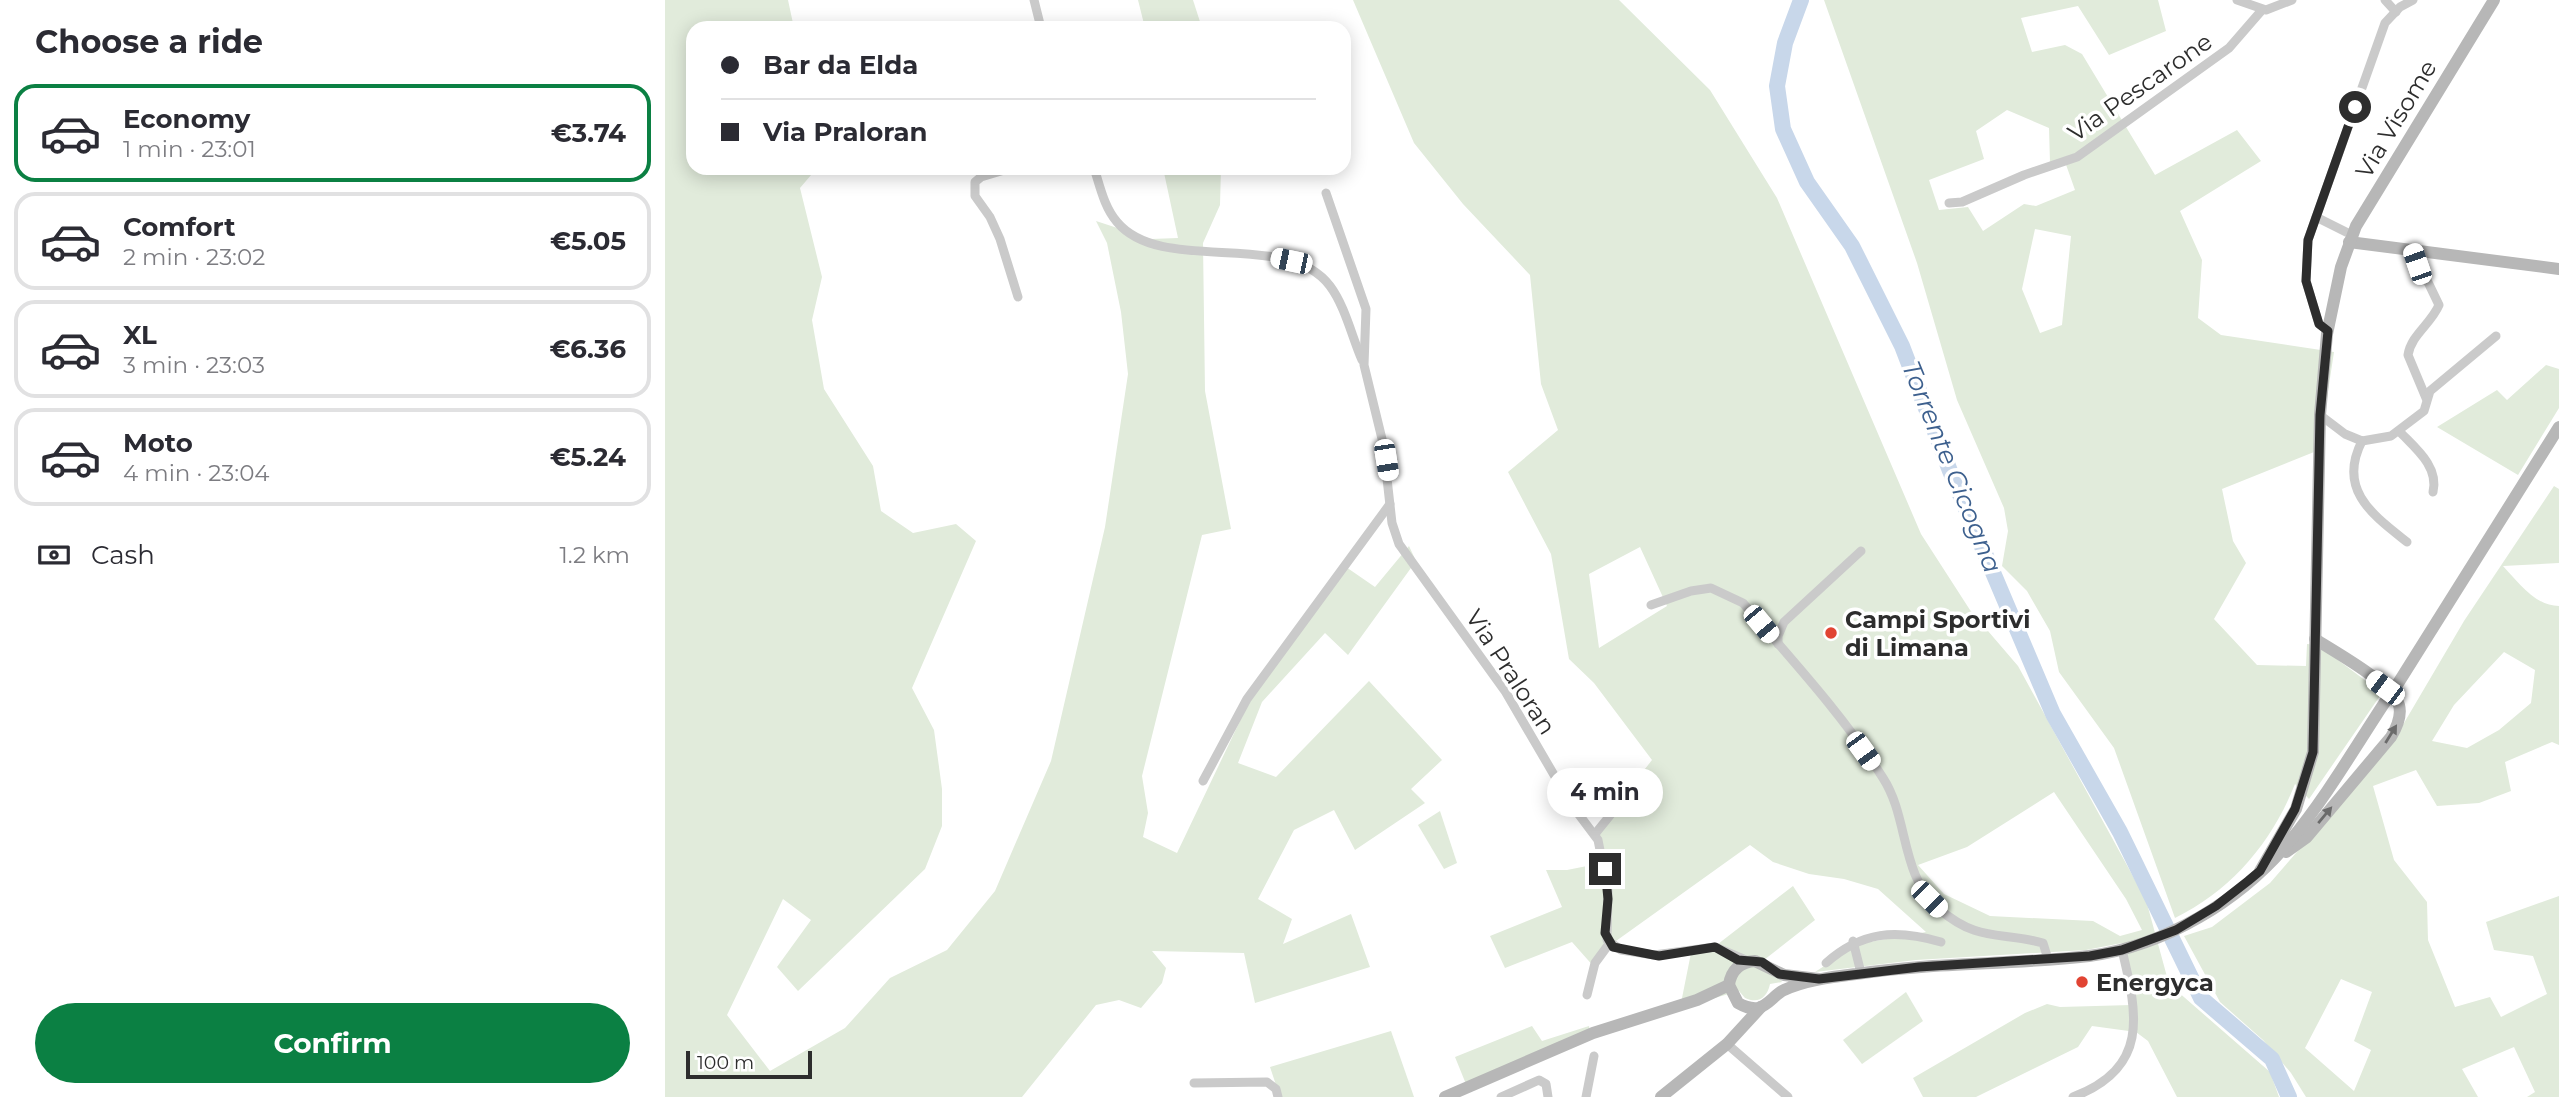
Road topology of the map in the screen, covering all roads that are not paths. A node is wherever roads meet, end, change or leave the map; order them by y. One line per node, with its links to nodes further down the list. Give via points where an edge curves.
1 (1034, 0): 9 (street)
2 (2237, 0): 7 (street)
3 (2292, 0): 7 (street)
4 (2385, 0): 8 (street)
5 (2413, 0): 8 (street)
6 (2494, 0): 15 (street, Via Visome)
7 (2262, 10): 13 (street, Via Pescarone, via 2229,48 2077,157)
8 (2396, 12): 14 (street, via 2385,23)
9 (1039, 21)
10 (988, 175): 18 (street, via 981,177 975,196 1000,239)
11 (1096, 175): 21 (street, Via Praloran, via 1108,209 1129,234 1154,244 1291,261 1321,277 1331,287)
12 (1326, 193): 21 (street, Via Praloran, via 1366,309)
13 (1949, 203)
14 (2316, 218): 15 (street); 19 (street, via 2308,240 2306,281 2316,317)
15 (2350, 238): 16 (street); 19 (street, Via Visome)
16 (2413, 251): 17 (street); 22 (street, via 2439,306 2414,338 2408,355)
17 (2559, 269)
18 (1019, 297)
19 (2328, 331): 23 (street, Via Visome)
20 (2496, 336): 22 (street)
21 (1364, 365): 28 (street, Via Praloran, via 1383,443)
22 (2426, 398): 25 (street, via 2424,411)
23 (2320, 415): 26 (street); 32 (street, Via Visome)
24 (2559, 427): 37 (street, bridge, via 2397,685 2288,843)
25 (2399, 431): 26 (street); 27 (street, via 2432,470)
26 (2362, 442): 29 (street, via 2354,467 2359,497)
27 (2433, 492)
28 (1390, 504): 35 (street, via 1247,699); 36 (street, Via Praloran, via 1399,544 1505,691 1571,804)
29 (2407, 542)
30 (1861, 551): 33 (street, via 1784,622)
31 (1651, 605): 33 (street, via 1711,588 1743,603)
32 (2315, 639): 37 (street, Via Visome, via 2310,770 2295,809); 37 (street, one-way to 32, via 2307,837 2391,737 2400,717 2399,704 2385,688)
33 (1779, 645): 43 (street, via 1884,778 1910,863 1929,899 1952,919 1983,934 2043,943)
34 (1641, 777): 36 (street)
35 (1203, 781)
36 (1595, 834): 40 (street, Via Praloran, via 1607,883 1605,933)
37 (2260, 871): 42 (street, via 2197,919)
38 (1853, 941): 39 (street, via 1901,934); 45 (street); 47 (street)
39 (1941, 942)
40 (1609, 944): 41 (street, via 1654,956 1707,947); 50 (street, via 1595,963)
41 (1723, 950): 44 (street); 48 (street)
42 (2122, 950): 43 (street); 66 (street, via 2133,999 2134,1038 2113,1073)
43 (2048, 959): 47 (street)
44 (1748, 961): 46 (street, via 1762,962); 48 (street)
45 (1826, 962)
46 (1773, 971): 49 (street); 51 (street)
47 (1861, 973): 49 (street)
48 (1731, 979): 52 (street); 53 (street)
49 (1819, 979): 51 (street)
50 (1587, 995)
51 (1774, 995): 54 (street)
52 (1697, 1000): 53 (street); 60 (street, via 1593,1032)
53 (1738, 1003): 54 (street); 55 (street, via 1742,1023)
54 (1761, 1007): 55 (street)
55 (1737, 1032): 56 (street)
56 (1727, 1044): 64 (street); 65 (street)
57 (1594, 1056): 63 (street)
58 (1194, 1083): 59 (street, via 1267,1082)
59 (1278, 1097)
60 (1445, 1097)
61 (1501, 1097): 62 (street, via 1539,1080 1545,1083)
62 (1549, 1097)
63 (1586, 1097)
64 (1661, 1097)
65 (1787, 1097)
66 (2073, 1097)

